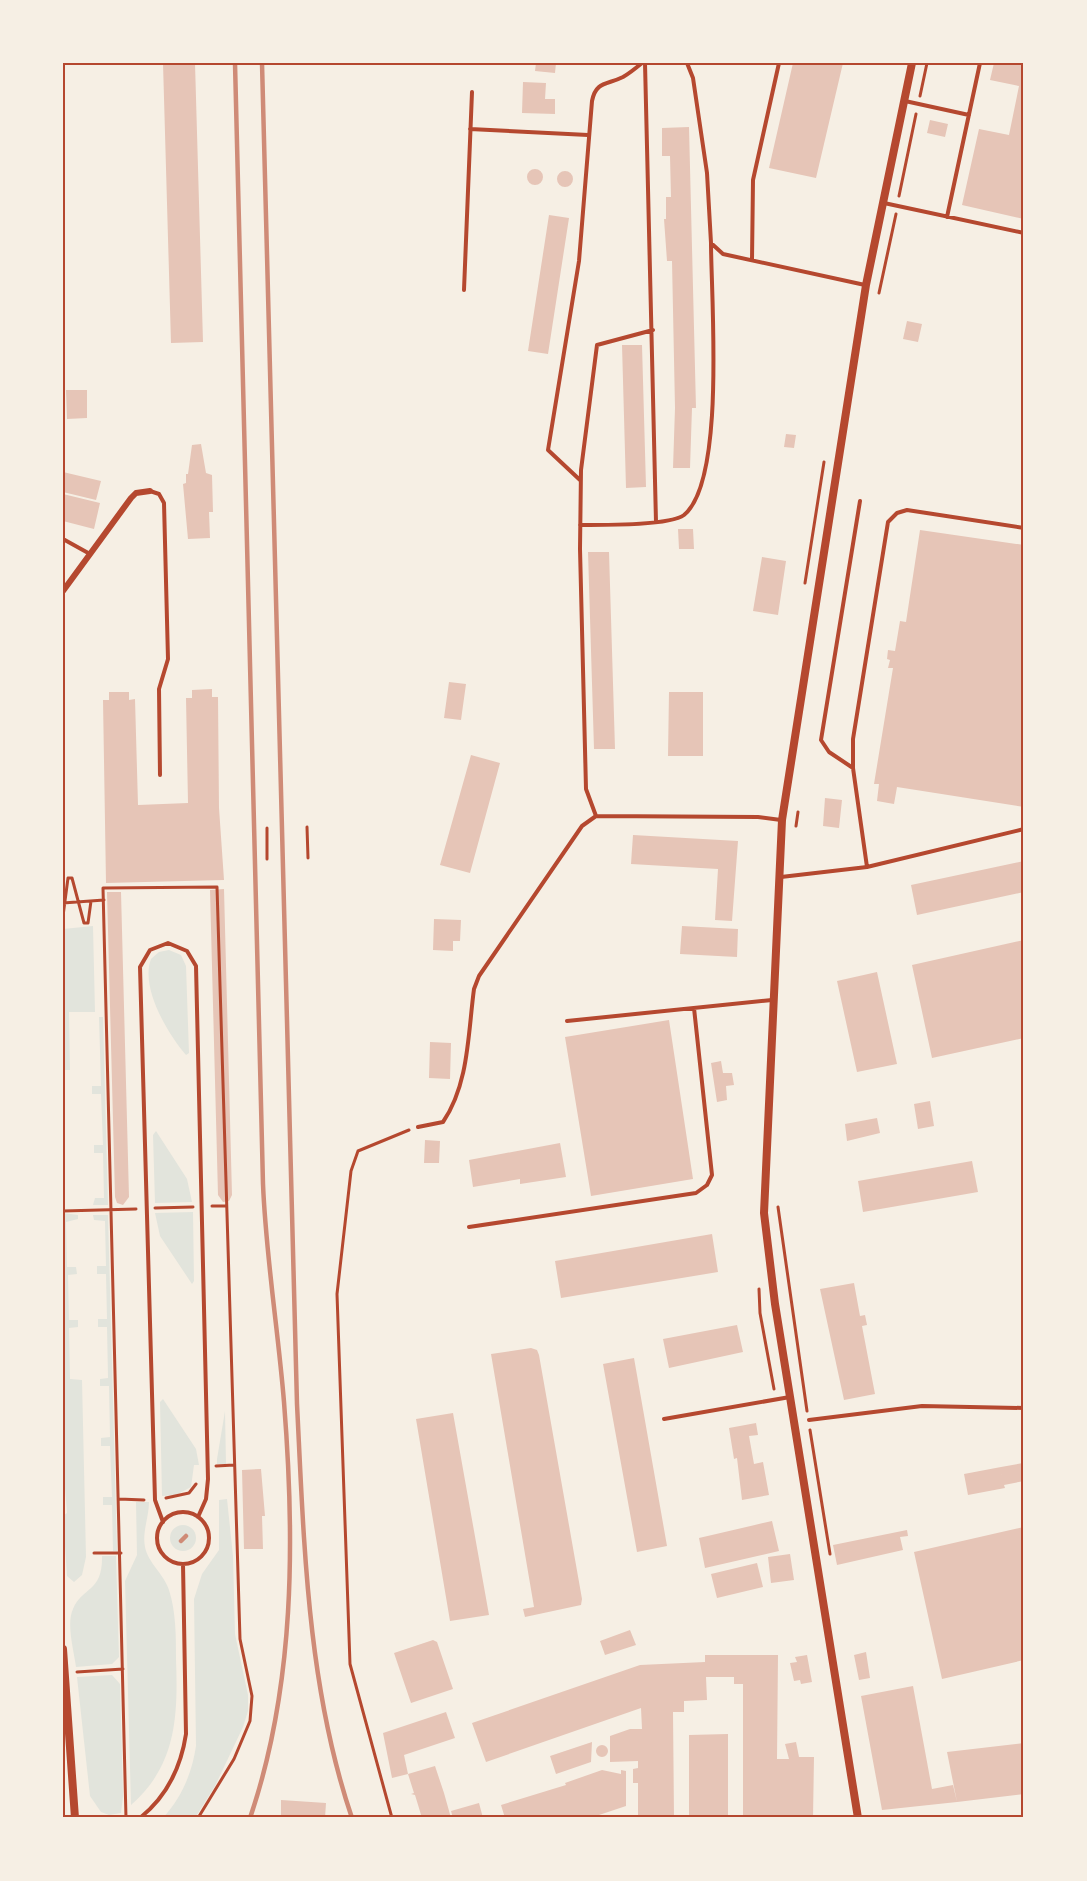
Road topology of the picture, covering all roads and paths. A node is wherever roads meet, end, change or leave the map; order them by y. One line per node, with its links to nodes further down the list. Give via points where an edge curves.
1 (644, 63): 12 (lane, via 622,78 597,87); 22 (lane)
2 (687, 63): 17 (lane, via 693,78 707,173)
3 (779, 63): 18 (lane, via 753,180)
4 (912, 63): 8 (street)
5 (927, 63): 9 (path)
6 (980, 63): 10 (lane)
7 (472, 92): 11 (lane)
8 (904, 100): 9 (lane); 13 (street)
9 (918, 104): 10 (lane); 14 (path)
10 (969, 115): 15 (lane)
11 (470, 129): 12 (lane); 20 (lane)
12 (588, 135): 24 (lane, via 579,261 548,450)
13 (883, 203): 14 (lane); 19 (street)
14 (897, 206): 15 (lane); 21 (path)
15 (947, 217): 16 (lane)
16 (1024, 233)
17 (711, 243): 18 (lane, via 723,254); 27 (lane, via 714,413 705,467 696,501 683,516)
18 (752, 260): 19 (lane)
19 (866, 285): 38 (street)
20 (464, 290)
21 (878, 299)
22 (653, 330): 24 (lane, via 597,345); 27 (lane)
23 (826, 452): 32 (path)
24 (581, 481): 28 (lane)
25 (150, 491): 31 (street, via 131,498); 35 (lane, via 159,494 164,503 168,659 159,689)
26 (860, 501): 34 (lane, via 821,740 829,752)
27 (656, 522): 28 (lane)
28 (580, 525): 37 (lane, via 586,789)
29 (1024, 528): 34 (lane, via 907,510 888,522 853,739)
30 (63, 539): 31 (lane)
31 (90, 554): 33 (street)
32 (804, 588)
33 (63, 591)
34 (853, 768): 45 (lane)
35 (160, 776)
36 (798, 810): 42 (path)
37 (596, 816): 38 (lane); 55 (lane, via 582,826 479,976 454,1107 443,1122)
38 (782, 820): 46 (street)
39 (307, 827): 43 (path)
40 (267, 828): 44 (path)
41 (1024, 829): 45 (lane)
42 (795, 832)
43 (308, 858)
44 (267, 859)
45 (867, 867): 46 (lane)
46 (777, 877): 52 (street)
47 (91, 900): 48 (path); 49 (path); 49 (path, via 88,923 84,923)
48 (104, 900): 64 (path, via 103,888 218,887); 67 (path)
49 (79, 901): 50 (path); 50 (path, via 72,878 68,878)
50 (64, 902): 51 (path)
51 (63, 916)
52 (773, 1000): 53 (lane); 59 (street, via 764,1213)
53 (694, 1008): 54 (lane); 57 (lane, via 712,1175 707,1185 696,1193)
54 (567, 1022)
55 (418, 1127): 83 (path, via 358,1151 351,1171 336,1294 350,1664)
56 (778, 1197): 63 (path, via 789,1298)
57 (469, 1227)
58 (759, 1280): 60 (path, via 760,1312)
59 (790, 1397): 60 (lane); 84 (street)
60 (776, 1400): 62 (lane)
61 (1024, 1408): 63 (lane, via 922,1406)
62 (664, 1419)
63 (809, 1420): 73 (path)
64 (234, 1465): 65 (path); 82 (path, via 240,1639 252,1708 234,1759)
65 (208, 1466): 68 (lane, via 196,966 192,956 175,944 157,945 145,954 140,968); 69 (lane, via 207,1492)
66 (197, 1479): 68 (path, via 189,1493)
67 (119, 1499): 68 (path); 71 (path)
68 (154, 1500): 70 (lane)
69 (198, 1518): 70 (lane, via 181,1513); 74 (lane, via 208,1532 207,1547 197,1559)
70 (163, 1522): 74 (lane, via 157,1537 160,1549 168,1559)
71 (121, 1553): 72 (path); 76 (path)
72 (94, 1554)
73 (830, 1558)
74 (183, 1564): 81 (lane, via 185,1743 167,1788)
75 (63, 1649): 77 (street)
76 (123, 1669): 77 (path); 80 (path)
77 (65, 1673): 78 (street)
78 (66, 1725): 79 (street)
79 (75, 1818)
80 (126, 1818)
81 (140, 1818)
82 (198, 1818)
83 (392, 1818)
84 (858, 1818)

